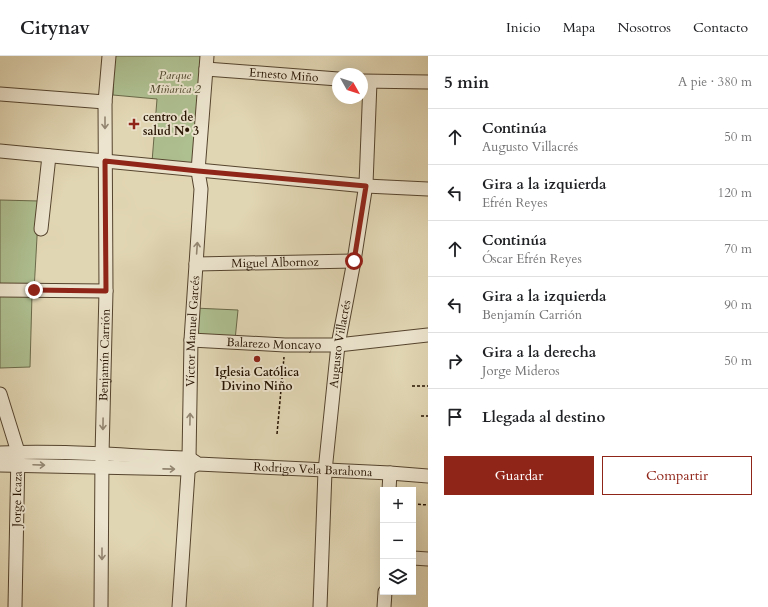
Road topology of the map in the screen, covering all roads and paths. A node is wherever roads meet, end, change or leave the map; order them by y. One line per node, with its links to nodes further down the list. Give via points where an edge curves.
1 (109, 56): 7 (street, Benjamín Carrión)
2 (206, 62): 3 (street, Ernesto Miño); 12 (street, Víctor Manuel Garcés)
3 (332, 78)
4 (368, 81): 5 (street)
5 (428, 82)
6 (0, 94): 7 (street)
7 (105, 102): 11 (street, Benjamín Carrión, one-way to 11)
8 (366, 104): 13 (street, Augusto Villacrés)
9 (0, 151): 10 (street)
10 (49, 156): 11 (street); 15 (street)
11 (105, 161): 12 (street); 19 (street, Benjamín Carrión)
12 (198, 171): 13 (street); 17 (street, Víctor Manuel Garcés, one-way to 12, via 201,189)
13 (366, 186): 14 (street); 16 (street, Augusto Villacrés)
14 (428, 189)
15 (41, 229)
16 (354, 261): 17 (street, Miguel Albornoz); 23 (street, Augusto Villacrés)
17 (196, 264): 21 (street, Víctor Manuel Garcés)
18 (0, 290): 19 (street)
19 (106, 291): 32 (street, Benjamín Carrión, one-way to 32)
20 (428, 334): 23 (street, Balarezo Moncayo)
21 (191, 340): 22 (street, Balarezo Moncayo); 33 (street, Víctor Manuel Garcés, one-way to 21)
22 (285, 345): 23 (street, Balarezo Moncayo); 29 (path)
23 (338, 345): 35 (street, Augusto Villacrés)
24 (412, 386): 25 (path)
25 (428, 386)
26 (0, 394): 31 (street, Jorge Icaza)
27 (421, 416): 28 (path)
28 (428, 416)
29 (277, 434)
30 (0, 453): 31 (street, Rodrigo Vela Barahona)
31 (18, 458): 32 (street, Rodrigo Vela Barahona); 34 (street, Rodrigo Vela Barahona); 44 (street, Jorge Icaza)
32 (102, 461): 33 (street, Rodrigo Vela Barahona); 45 (street, Benjamín Carrión, one-way to 45)
33 (192, 464): 35 (street, Rodrigo Vela Barahona); 46 (street, Víctor Manuel Garcés)
34 (0, 465)
35 (325, 471): 36 (street, Rodrigo Vela Barahona); 47 (street, Augusto Villacrés)
36 (390, 473): 37 (street, Rodrigo Vela Barahona); 38 (street)
37 (428, 476)
38 (389, 487)
39 (416, 504): 40 (path)
40 (428, 505)
41 (416, 558): 42 (street)
42 (428, 559)
43 (384, 595): 48 (street)
44 (15, 607)
45 (101, 607)
46 (179, 607)
47 (320, 607)
48 (384, 607)

